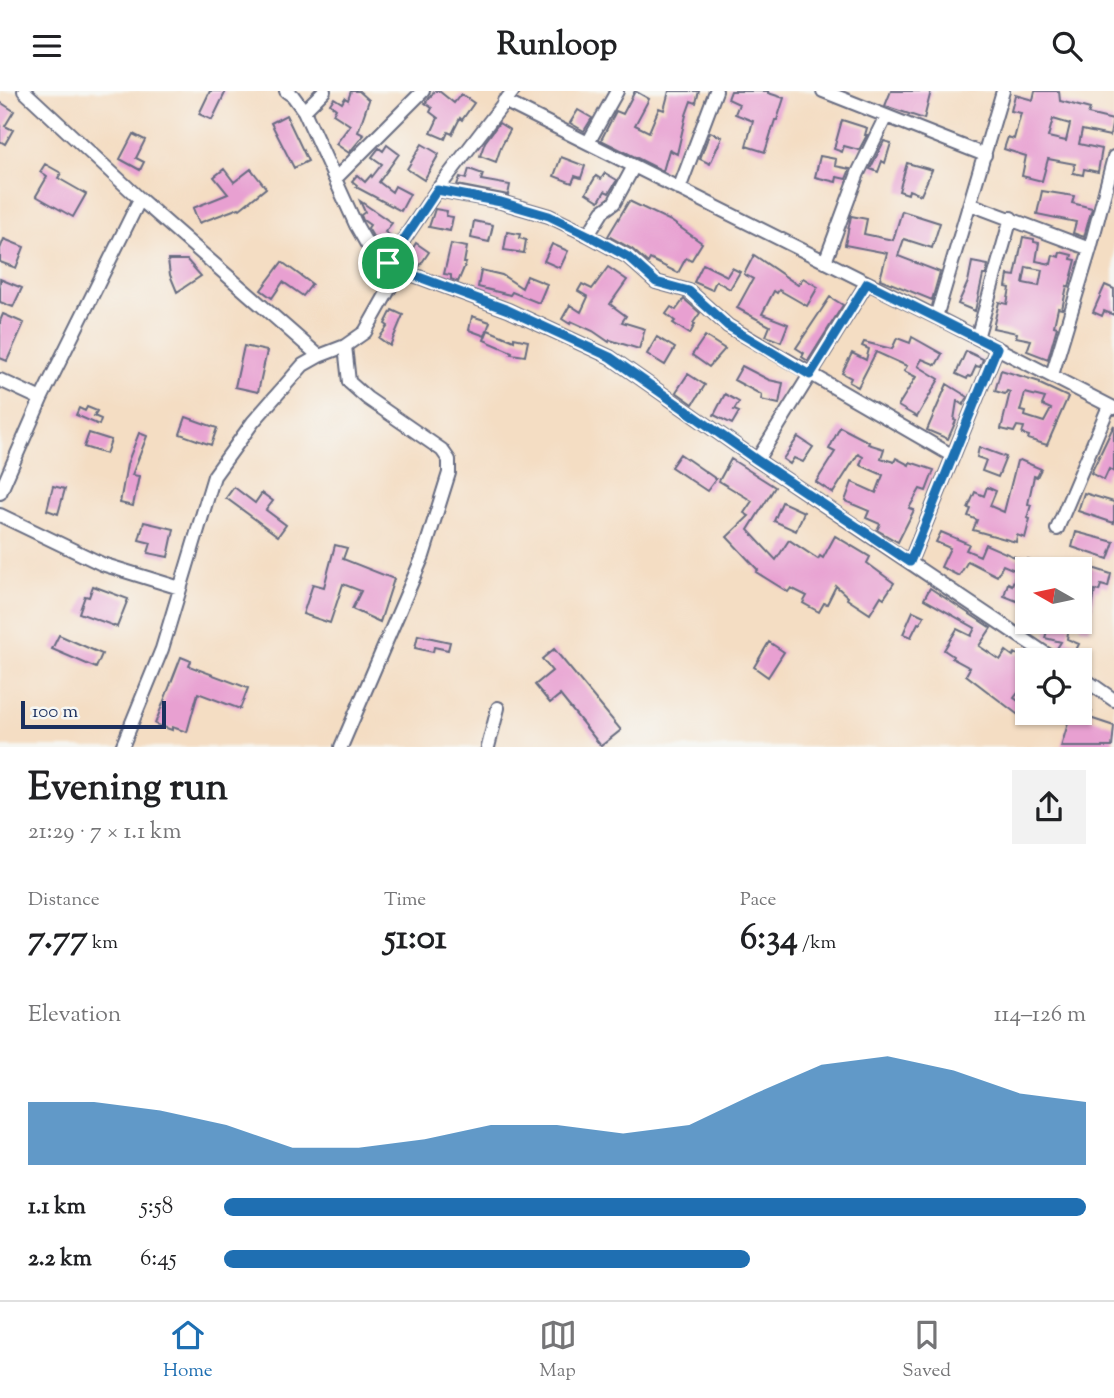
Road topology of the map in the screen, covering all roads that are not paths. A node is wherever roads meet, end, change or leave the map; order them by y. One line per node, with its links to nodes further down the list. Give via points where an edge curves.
1 (24, 91): 20 (street)
2 (286, 91): 11 (street)
3 (324, 91): 11 (street)
4 (423, 91): 17 (street)
5 (513, 91): 10 (street)
6 (617, 91): 13 (street)
7 (716, 91): 18 (street)
8 (823, 91): 12 (street)
9 (1003, 91): 14 (street)
10 (504, 101): 13 (street); 19 (street)
11 (304, 111): 17 (street)
12 (886, 116): 14 (street); 25 (street, via 858,173)
13 (588, 143): 16 (street)
14 (985, 155): 21 (street)
15 (1114, 157): 24 (street)
16 (634, 166): 18 (street); 23 (street, via 614,203)
17 (336, 178): 26 (street, via 368,246)
18 (679, 189): 25 (street)
19 (437, 190): 23 (street, via 549,216); 26 (street)
20 (140, 198): 32 (street); 36 (street)
21 (970, 204): 22 (street); 28 (street)
22 (1010, 218): 24 (street); 29 (street)
23 (588, 235): 33 (street, via 628,257 656,282 689,291 728,326)
24 (1090, 249): 34 (street)
25 (825, 262): 27 (street)
26 (394, 267): 30 (street, via 365,332); 39 (street, via 508,310 610,357)
27 (867, 283): 28 (street); 33 (street)
28 (936, 317): 29 (street)
29 (977, 338): 31 (street)
30 (345, 346): 32 (street); 50 (street, via 349,382 442,450 449,460 449,473 423,556)
31 (997, 348): 34 (street); 38 (street)
32 (318, 356): 44 (street, via 303,365 253,422 214,476)
33 (810, 375): 38 (street); 39 (street)
34 (1052, 375): 37 (street)
35 (0, 380): 36 (street)
36 (41, 399): 40 (street)
37 (1111, 407): 42 (street)
38 (953, 456): 43 (street)
39 (757, 460): 43 (street)
40 (0, 493)
41 (0, 515): 44 (street, via 102,564)
42 (1057, 529)
43 (910, 562): 45 (street)
44 (180, 588): 49 (street, via 162,649)
45 (1037, 648)
46 (1092, 685): 47 (street)
47 (1114, 700)
48 (498, 708): 51 (street)
49 (122, 747)
50 (341, 747)
51 (488, 747)

